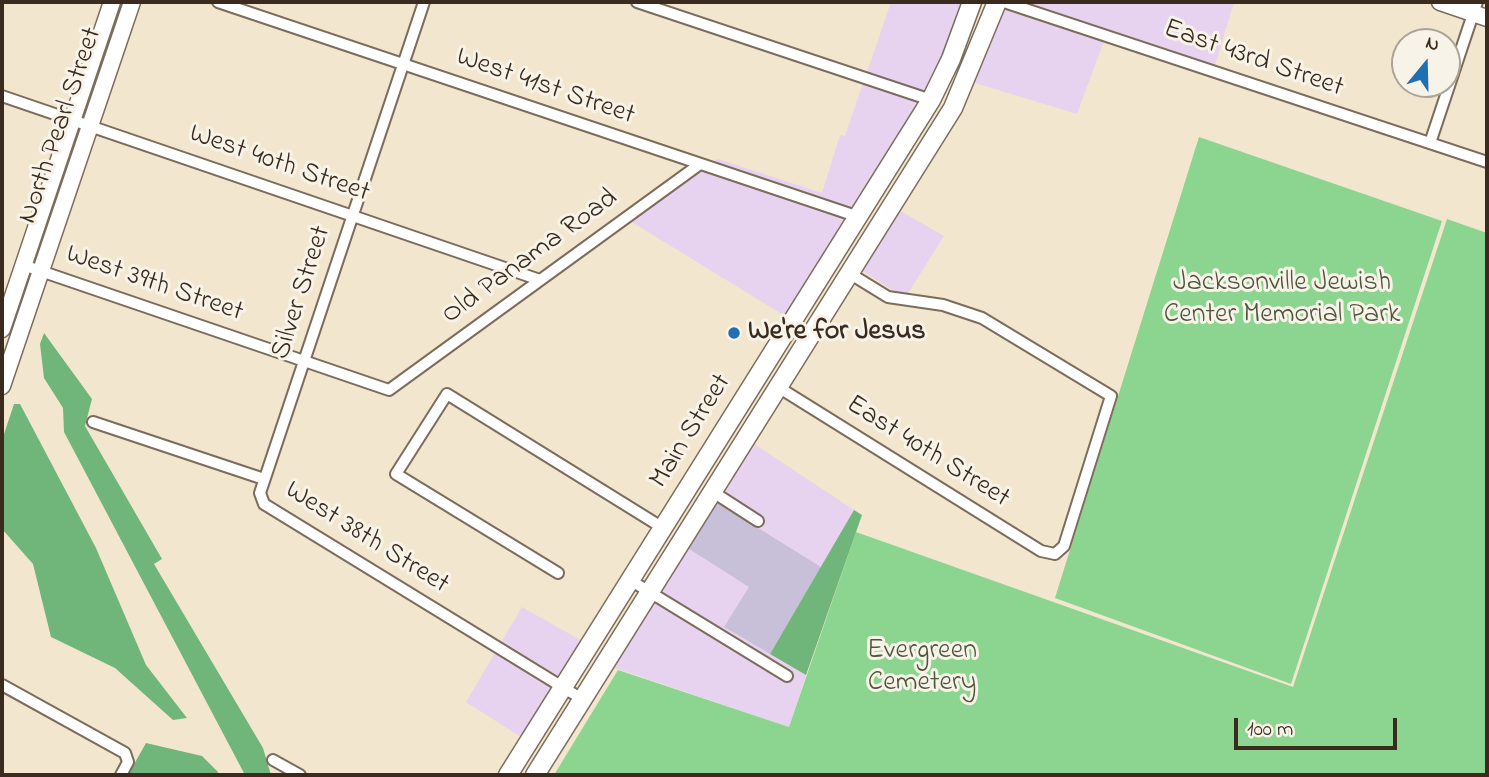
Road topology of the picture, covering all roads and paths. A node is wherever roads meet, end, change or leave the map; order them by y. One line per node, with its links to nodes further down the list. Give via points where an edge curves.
1 (112, 2): 14 (street, North Pearl Street)
2 (132, 2): 15 (street, North Pearl Street)
3 (218, 2): 11 (street, West 41st Street)
4 (424, 2): 11 (street, Silver Street)
5 (637, 2): 13 (street)
6 (972, 2): 13 (main road, Main Street)
7 (998, 2): 23 (main road, Main Street, via 953,108)
8 (1004, 2): 16 (street, East 43rd Street)
9 (1440, 2): 10 (street)
10 (1479, 11): 16 (street)
11 (403, 64): 18 (street, West 41st Street); 19 (street, Silver Street)
12 (2, 96): 14 (street, West 40th Street)
13 (931, 100): 20 (main road, Main Street)
14 (72, 120): 15 (street, West 40th Street); 21 (street, North Pearl Street)
15 (90, 126): 19 (street, West 40th Street); 22 (street, North Pearl Street)
16 (1430, 144): 17 (street, East 43rd Street)
17 (1487, 162)
18 (701, 164): 20 (street, West 41st Street); 24 (street, Old Panama Road)
19 (353, 214): 24 (street, West 40th Street); 26 (street, Silver Street)
20 (859, 217): 27 (main road, via 859,234 818,304); 35 (main road, Main Street)
21 (23, 265): 22 (street, West 39th Street); 25 (street, North Pearl Street)
22 (41, 271): 26 (street, West 39th Street); 28 (street, North Pearl Street)
23 (849, 273): 27 (main road, Main Street); 29 (street, East 40th Street, via 888,297 943,305 982,318 1111,396 1064,546 1055,554 1041,551)
24 (540, 280): 30 (street, Old Panama Road)
25 (2, 329)
26 (305, 360): 30 (street, West 39th Street); 32 (street, Silver Street)
27 (795, 360): 29 (main road, Main Street)
28 (2, 386)
29 (778, 387): 33 (main road, Main Street)
30 (389, 390)
31 (93, 422): 32 (street, West 38th Street)
32 (264, 479): 41 (street, West 38th Street, via 260,493 264,504)
33 (713, 492): 34 (street); 38 (main road, Main Street)
34 (758, 521)
35 (663, 528): 36 (street, via 447,394 396,474); 37 (main road, Main Street)
36 (558, 573)
37 (630, 580): 38 (street); 41 (main road, Main Street)
38 (649, 592): 39 (street); 42 (main road, Main Street)
39 (787, 676)
40 (2, 685): 44 (street, via 125,752 128,762)
41 (562, 687): 42 (street, West 38th Street); 46 (main road, Main Street)
42 (582, 699): 47 (main road, Main Street)
43 (273, 760): 45 (street)
44 (121, 775)
45 (300, 775)
46 (508, 775)
47 (535, 775)

